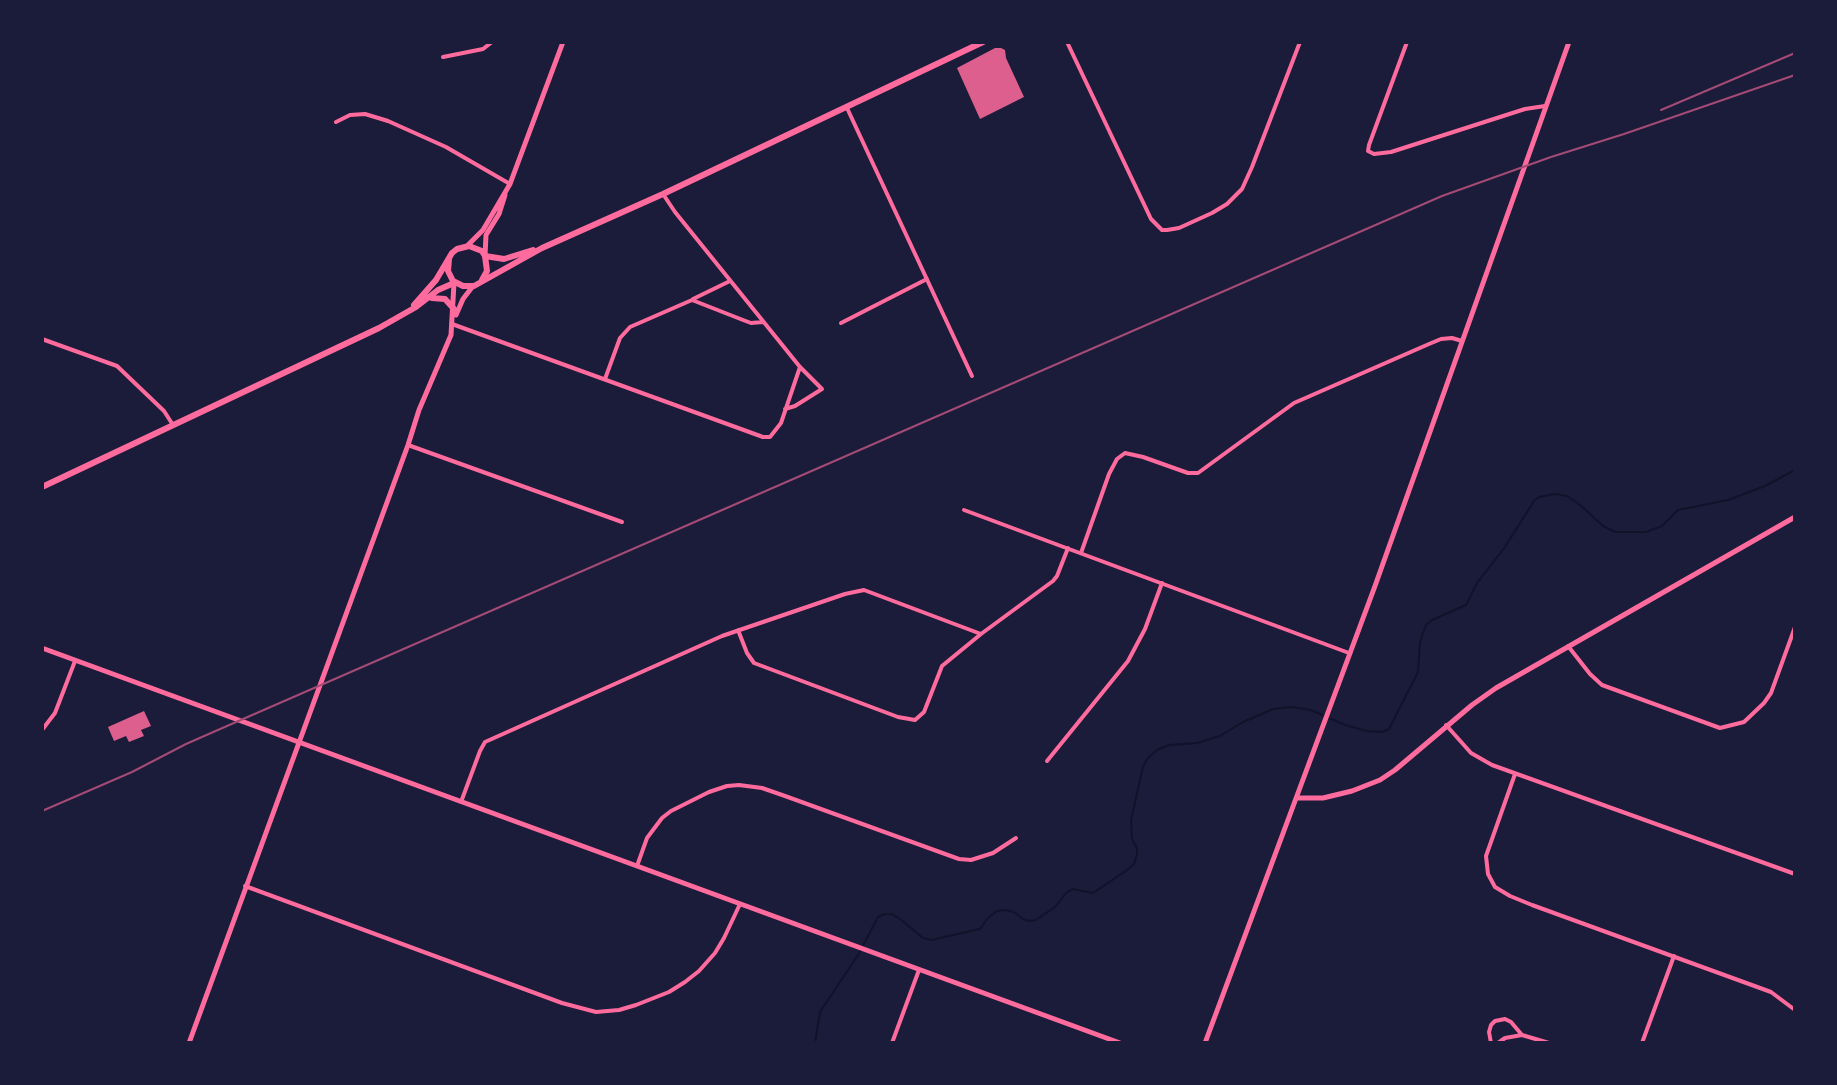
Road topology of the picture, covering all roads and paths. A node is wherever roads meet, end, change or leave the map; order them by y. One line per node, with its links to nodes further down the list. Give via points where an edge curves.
1 (492, 42): 8 (street, via 483,49)
2 (563, 42): 12 (street)
3 (983, 42): 10 (main road)
4 (1067, 42): 5 (street, via 1151,219 1162,230 1212,213 1242,189)
5 (1300, 42)
6 (1407, 42): 9 (street, via 1372,133 1368,151 1374,154)
7 (1569, 42): 9 (street)
8 (443, 57)
9 (1545, 106): 30 (street)
10 (847, 108): 13 (main road); 18 (street)
11 (336, 122): 12 (street, via 356,114 388,121 446,147)
12 (508, 187): 14 (street, via 483,230); 16 (street, via 486,235)
13 (663, 194): 15 (main road); 19 (street)
14 (463, 247): 16 (main road); 17 (main road)
15 (542, 248): 16 (main road, via 504,259); 21 (main road)
16 (485, 256): 21 (main road, via 487,271)
17 (449, 259): 20 (main road); 25 (main road, via 436,280)
18 (927, 279): 28 (street); 32 (street)
19 (730, 281): 23 (street); 27 (street)
20 (454, 283): 21 (main road); 22 (main road); 24 (street)
21 (477, 284): 26 (street)
22 (428, 298): 24 (main road, via 445,299); 25 (main road)
23 (692, 300): 27 (street, via 751,323); 33 (street, via 630,327 620,338)
24 (454, 309): 26 (street)
25 (398, 317): 35 (main road)
26 (453, 322): 33 (street); 36 (street)
27 (764, 322): 31 (street)
28 (841, 323)
29 (45, 340): 35 (street, via 117,366)
30 (1462, 341): 42 (street, via 1441,339 1294,403 1198,473 1125,453 1114,464); 49 (street)
31 (800, 367): 34 (street); 34 (street, via 822,389)
32 (972, 376)
33 (605, 379): 34 (street, via 763,437 774,433)
34 (785, 409)
35 (173, 425): 37 (main road)
36 (408, 445): 40 (street); 53 (street)
37 (42, 487)
38 (964, 510): 41 (street)
39 (1795, 517): 47 (street)
40 (622, 522)
41 (1068, 548): 42 (street); 46 (street, via 1053,581)
42 (1081, 553): 43 (street)
43 (1162, 583): 49 (street); 54 (street, via 1128,661)
44 (1795, 627): 47 (street, via 1764,703 1744,722 1720,728 1602,685)
45 (738, 630): 46 (street, via 864,590); 46 (street, via 754,663 915,720 924,712 942,666); 57 (street, via 485,742)
46 (981, 634)
47 (1568, 646): 51 (street)
48 (42, 648): 50 (street)
49 (1349, 653): 56 (street)
50 (75, 660): 52 (street, via 55,713); 53 (street)
51 (1446, 725): 55 (street, via 1471,753); 56 (street, via 1380,780 1323,798)
52 (42, 730)
53 (298, 742): 57 (street); 61 (street)
54 (1047, 761)
55 (1515, 774): 60 (street); 63 (street, via 1486,856 1495,887)
56 (1296, 798): 70 (street)
57 (461, 802): 59 (street)
58 (1016, 838): 59 (street, via 993,853 959,859 762,788 739,785 709,792 662,818 647,838)
59 (637, 866): 62 (street)
60 (1795, 874)
61 (245, 886): 62 (street, via 596,1012 636,1005 685,982 715,953); 67 (street)
62 (740, 904): 64 (street)
63 (1674, 956): 65 (street, via 1771,992); 74 (street)
64 (919, 969): 68 (street); 69 (street)
65 (1795, 1010)
66 (1522, 1035): 71 (street, via 1511,1022 1495,1021); 72 (street); 73 (street)
67 (189, 1043)
68 (892, 1043)
69 (1120, 1043)
70 (1205, 1043)
71 (1491, 1043)
72 (1498, 1043)
73 (1549, 1043)
74 (1642, 1043)

